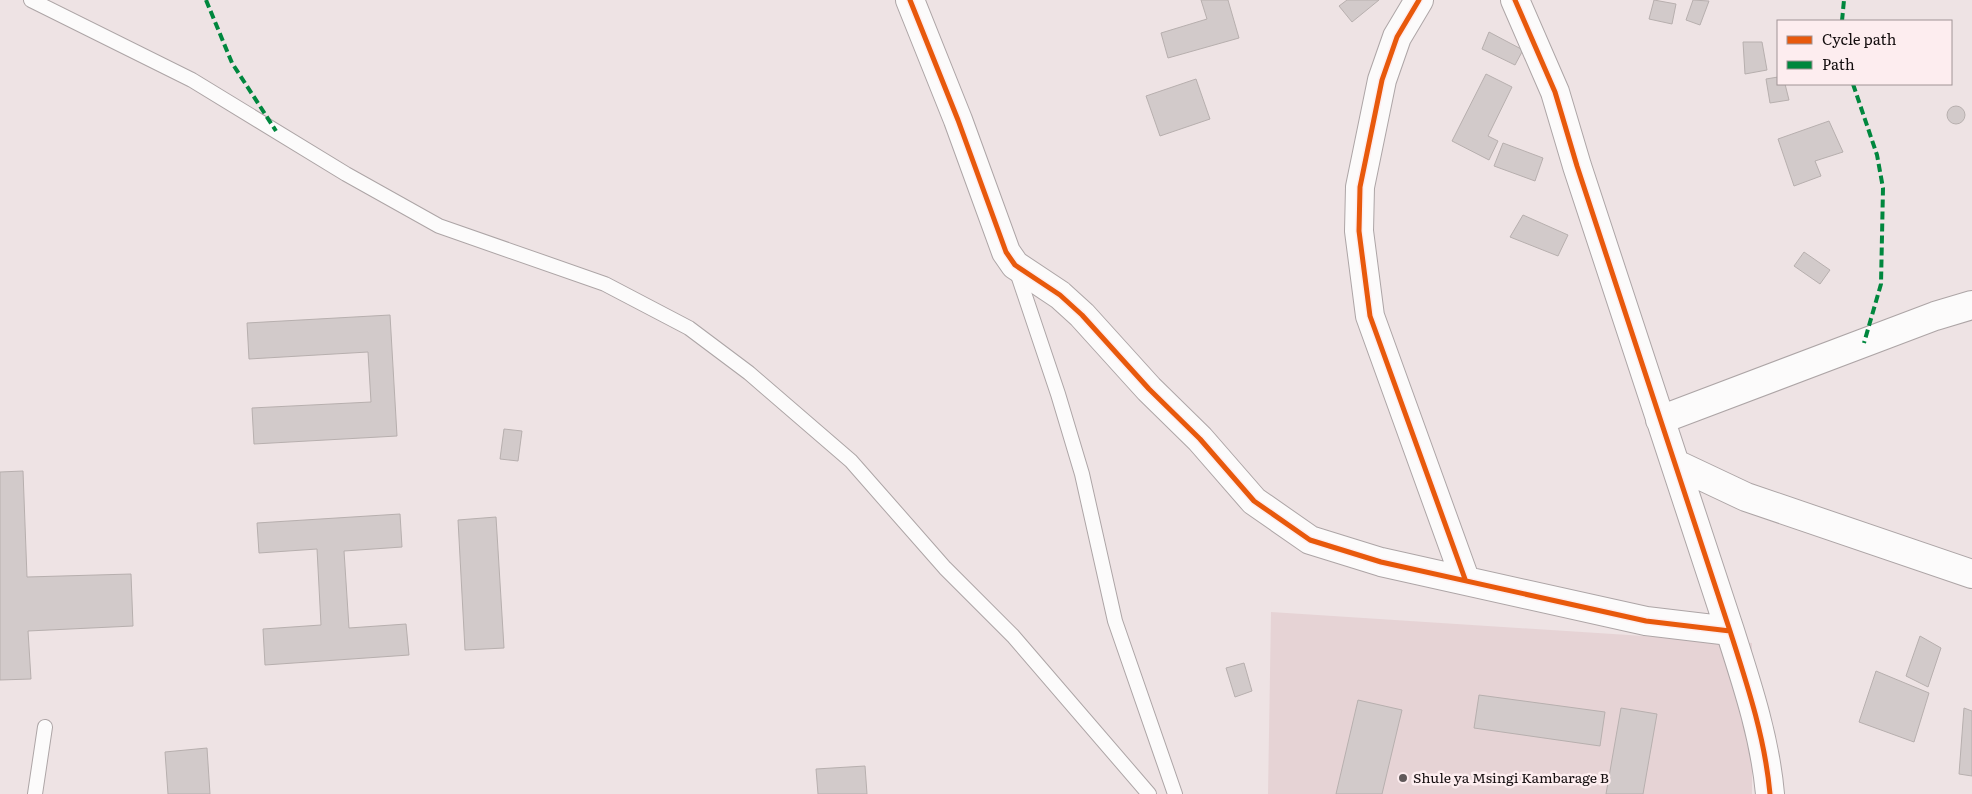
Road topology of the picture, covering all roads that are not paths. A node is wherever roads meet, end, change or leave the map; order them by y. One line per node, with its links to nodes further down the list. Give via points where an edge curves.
1 (30, 0): 14 (lane, via 192,80 438,226 605,284 688,328 749,373 851,461 945,568 1014,636)
2 (910, 0): 5 (street, via 1003,243)
3 (1419, 0): 10 (street, via 1397,37 1382,80 1360,188 1359,231 1370,316)
4 (1515, 0): 7 (street, via 1555,92)
5 (1015, 264): 10 (street, via 1082,314 1254,501 1310,540 1381,562); 15 (lane, via 1082,474 1115,621)
6 (1972, 305): 7 (street)
7 (1660, 420): 8 (street)
8 (1676, 464): 9 (street, via 1746,497); 11 (street)
9 (1972, 574)
10 (1465, 579): 11 (street, via 1646,621)
11 (1730, 631): 16 (street, via 1768,764)
12 (45, 727): 13 (lane)
13 (34, 794)
14 (1149, 794)
15 (1175, 794)
16 (1770, 794)

